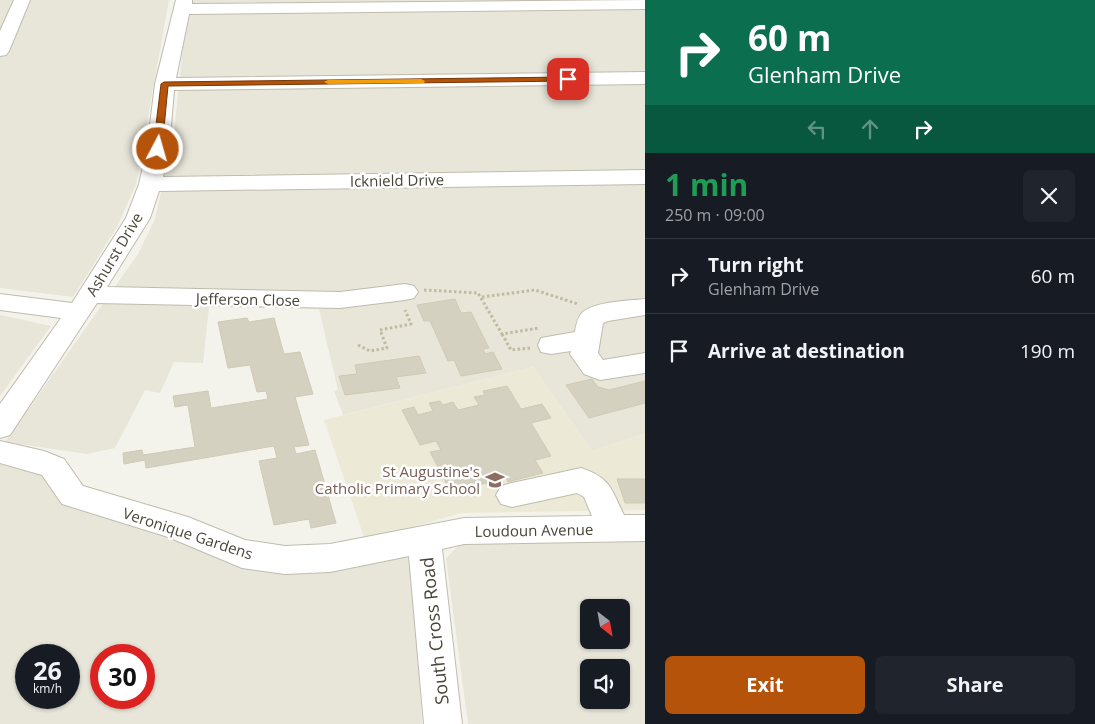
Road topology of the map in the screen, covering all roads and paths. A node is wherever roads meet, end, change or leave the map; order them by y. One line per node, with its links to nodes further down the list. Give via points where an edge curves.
1 (22, 0): 5 (street)
2 (579, 2): 3 (street); 4 (street)
3 (183, 4): 7 (street, Ashurst Drive)
4 (645, 4)
5 (0, 51)
6 (645, 78): 7 (street)
7 (164, 84): 9 (street, Ashurst Drive, via 158,149)
8 (645, 177): 9 (street, Icknield Drive)
9 (150, 184): 13 (street, Ashurst Drive, via 138,218)
10 (401, 293): 11 (path, via 464,291 478,293); 13 (street, Jefferson Close, via 340,300 218,299); 18 (path, via 411,324 380,330 387,348 370,351)
11 (482, 297): 15 (path, via 535,290); 16 (path)
12 (0, 302): 13 (street, Jefferson Close)
13 (84, 304): 21 (street, Ashurst Drive)
14 (645, 306): 15 (street)
15 (602, 313): 19 (street, via 591,320)
16 (502, 334): 17 (path); 17 (path, via 511,350)
17 (549, 336): 19 (street)
18 (358, 344)
19 (585, 347): 20 (street, via 594,368 600,370)
20 (645, 363)
21 (0, 427)
22 (0, 452): 26 (street, Veronique Gardens, via 51,465 61,476 64,488 73,495 177,526 242,554 286,560 330,558)
23 (512, 495): 24 (street, via 561,474 581,480 596,489)
24 (614, 528): 25 (street, Loudoun Avenue); 26 (street, Loudoun Avenue, via 464,531)
25 (645, 528)
26 (424, 538): 27 (street, South Cross Road)
27 (442, 724)

